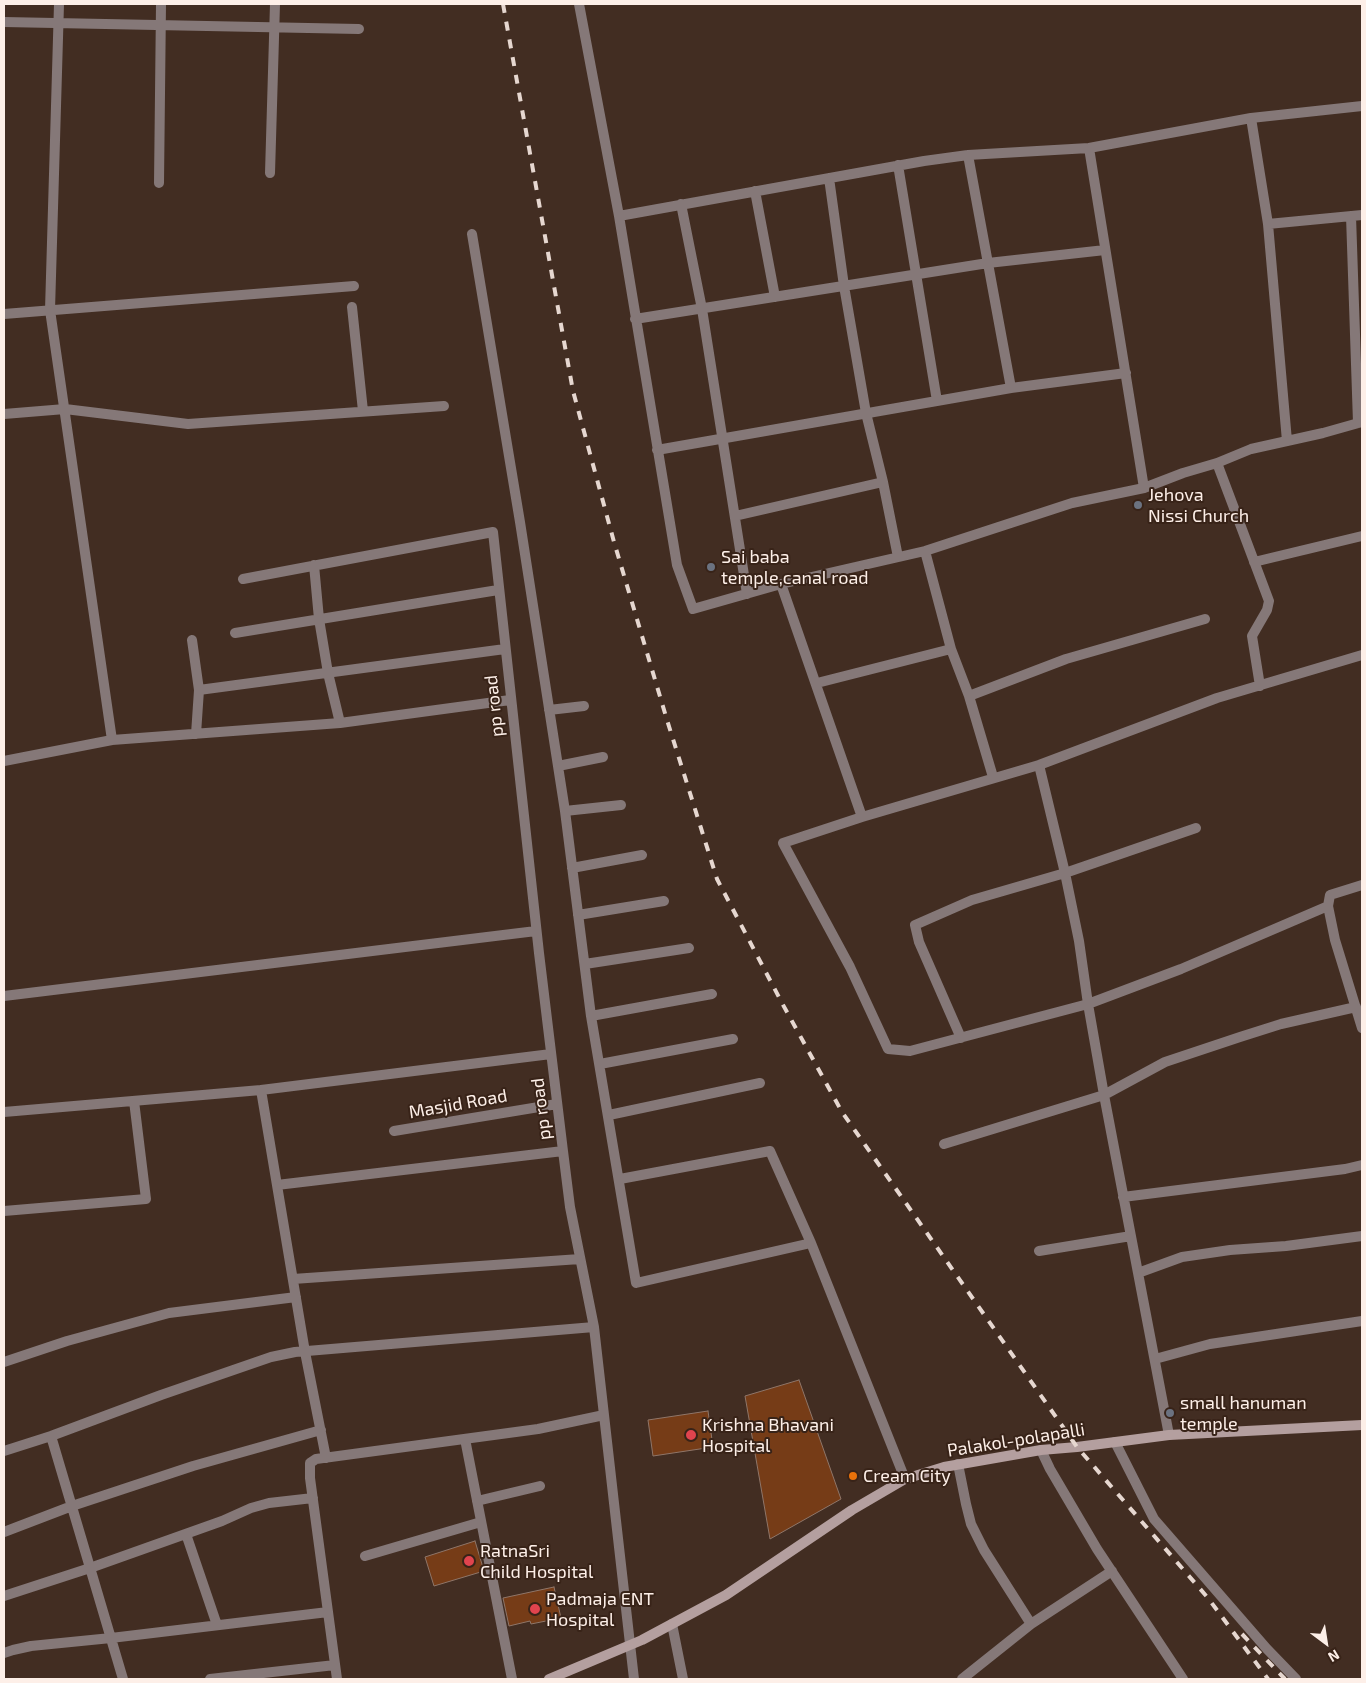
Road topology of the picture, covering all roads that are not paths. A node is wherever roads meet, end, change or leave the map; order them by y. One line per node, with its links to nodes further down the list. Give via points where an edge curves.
1 (60, 4): 6 (street)
2 (161, 4): 7 (street)
3 (275, 4): 8 (street)
4 (580, 4): 21 (street)
5 (4, 22): 6 (street)
6 (59, 24): 7 (street); 33 (street)
7 (160, 26): 8 (street); 17 (street)
8 (274, 28): 9 (street); 15 (street)
9 (359, 29)
10 (1362, 106): 11 (street)
11 (1251, 118): 12 (street); 23 (street)
12 (1089, 148): 13 (street); 25 (street)
13 (968, 155): 14 (street); 26 (street)
14 (898, 165): 16 (street); 27 (street)
15 (270, 173)
16 (829, 178): 18 (street); 29 (street)
17 (159, 183)
18 (755, 191): 19 (street); 30 (street)
19 (681, 204): 21 (street); 32 (street)
20 (1362, 215): 22 (street)
21 (619, 216): 35 (street)
22 (1351, 216): 23 (street); 44 (street)
23 (1268, 224): 46 (street)
24 (472, 234): 75 (street)
25 (1105, 250): 26 (street); 36 (street)
26 (988, 263): 27 (street); 37 (street)
27 (916, 275): 29 (street); 38 (street)
28 (354, 286): 33 (street)
29 (844, 286): 30 (street); 42 (street)
30 (775, 297): 32 (street)
31 (352, 306): 41 (street)
32 (702, 309): 35 (street); 45 (street)
33 (50, 310): 34 (street); 40 (street)
34 (4, 314)
35 (635, 320): 47 (street)
36 (1126, 374): 37 (street); 50 (street)
37 (1010, 388): 38 (street)
38 (937, 401): 42 (street)
39 (444, 406): 41 (street)
40 (64, 409): 41 (street, via 188,424); 43 (street); 78 (street)
41 (363, 411)
42 (866, 413): 45 (street); 49 (street)
43 (4, 414)
44 (1360, 422): 46 (street)
45 (723, 438): 47 (street); 51 (street)
46 (1287, 441): 48 (street, via 1251,449)
47 (657, 450): 60 (street, via 677,564 693,609)
48 (1217, 463): 50 (street); 55 (street)
49 (883, 482): 51 (street); 54 (street)
50 (1144, 488): 53 (street, via 1072,504)
51 (735, 516): 60 (street)
52 (1362, 536): 55 (street)
53 (925, 551): 54 (street); 65 (street)
54 (898, 557): 58 (street)
55 (1254, 562): 70 (street, via 1269,601 1252,636)
56 (314, 566): 57 (street); 59 (street, pp road, via 492,532); 61 (street)
57 (243, 579)
58 (781, 584): 60 (street); 69 (street)
59 (498, 590): 61 (street); 66 (street, pp road)
60 (747, 594)
61 (319, 619): 63 (street); 68 (street)
62 (1205, 619): 72 (street, via 1066,659)
63 (235, 633)
64 (192, 640): 71 (street)
65 (951, 649): 69 (street); 72 (street)
66 (505, 650): 68 (street); 73 (street, pp road)
67 (1362, 655): 70 (street)
68 (328, 673): 71 (street); 76 (street)
69 (817, 684): 86 (street)
70 (1260, 686): 81 (street, via 1217,698)
71 (199, 690): 77 (street)
72 (968, 696): 83 (street)
73 (510, 700): 76 (street); 95 (street, pp road)
74 (584, 706): 75 (street)
75 (549, 710): 82 (street)
76 (340, 723): 77 (street)
77 (196, 734): 78 (street)
78 (112, 740): 80 (street)
79 (603, 757): 82 (street)
80 (4, 761)
81 (1039, 765): 83 (street); 90 (street)
82 (558, 766): 85 (street)
83 (993, 777): 86 (street)
84 (621, 805): 85 (street)
85 (565, 811): 89 (street)
86 (862, 816): 105 (street, via 783,843 850,967 888,1049 910,1051)
87 (1196, 828): 90 (street)
88 (642, 855): 89 (street)
89 (572, 868): 94 (street)
90 (1065, 873): 100 (street); 105 (street, via 972,900 915,924 919,942)
91 (1362, 885): 93 (street, via 1330,895)
92 (664, 901): 94 (street)
93 (1328, 906): 100 (street, via 1181,969); 101 (street)
94 (578, 915): 97 (street)
95 (536, 931): 99 (street); 106 (street, pp road)
96 (689, 948): 97 (street)
97 (585, 964): 102 (street)
98 (712, 994): 102 (street)
99 (4, 996)
100 (1088, 1004): 105 (street); 110 (street)
101 (1356, 1007): 103 (street); 110 (street, via 1281,1024 1165,1062)
102 (591, 1016): 107 (street)
103 (1362, 1028)
104 (734, 1038): 107 (street)
105 (961, 1038)
106 (551, 1054): 109 (street); 112 (street, pp road)
107 (600, 1064): 114 (street)
108 (760, 1083): 114 (street)
109 (261, 1090): 111 (street); 120 (street)
110 (1104, 1095): 116 (street); 121 (street)
111 (134, 1101): 113 (street); 122 (street, via 146,1199)
112 (557, 1104): 115 (street, Masjid Road); 117 (street, pp road)
113 (4, 1112)
114 (609, 1115): 119 (street)
115 (394, 1131)
116 (944, 1144)
117 (563, 1151): 120 (street); 127 (street, pp road)
118 (1362, 1165): 121 (street)
119 (620, 1179): 125 (street, via 770,1151); 125 (street, via 636,1283)
120 (277, 1185): 129 (street)
121 (1124, 1197): 123 (street)
122 (4, 1212)
123 (1131, 1236): 126 (street); 128 (street)
124 (1362, 1236): 128 (street, via 1182,1257)
125 (811, 1243): 147 (street)
126 (1039, 1251)
127 (580, 1259): 129 (street); 132 (street, pp road)
128 (1138, 1273): 134 (street)
129 (293, 1279): 130 (street)
130 (296, 1297): 133 (street); 135 (street, via 169,1313)
131 (1362, 1321): 134 (street, via 1210,1344)
132 (594, 1327): 133 (street); 136 (street, pp road)
133 (305, 1352): 138 (street); 140 (street, via 270,1357)
134 (1155, 1359): 139 (street)
135 (4, 1362)
136 (604, 1415): 141 (street, via 538,1429); 164 (street, pp road)
137 (1362, 1425): 139 (street, Palakol-polapalli)
138 (320, 1430): 145 (street); 151 (street, via 193,1466)
139 (1169, 1435): 142 (street, Palakol-polapalli)
140 (51, 1436): 144 (street); 151 (street)
141 (465, 1439): 145 (street); 150 (street)
142 (1115, 1442): 143 (street, Palakol-polapalli); 176 (street, via 1154,1519)
143 (1041, 1450): 146 (street, Palakol-polapalli); 157 (street)
144 (4, 1451)
145 (326, 1458): 149 (street, via 310,1463)
146 (958, 1464): 147 (street, Palakol-polapalli); 161 (street, via 972,1524 984,1550)
147 (905, 1479): 160 (street, Palakol-polapalli, via 852,1510 726,1595)
148 (540, 1486): 150 (street)
149 (313, 1498): 154 (street, via 260,1505); 159 (street)
150 (477, 1501): 152 (street)
151 (72, 1506): 153 (street); 156 (street)
152 (481, 1522): 155 (street); 170 (street)
153 (4, 1532)
154 (186, 1534): 156 (street); 162 (street)
155 (365, 1556)
156 (90, 1568): 158 (street); 163 (street)
157 (1112, 1571): 161 (street); 175 (street)
158 (4, 1596)
159 (328, 1612): 162 (street); 166 (street)
160 (672, 1624): 164 (street, Palakol-polapalli); 173 (street)
161 (1031, 1624): 174 (street)
162 (218, 1625): 163 (street)
163 (111, 1638): 165 (street, via 31,1646); 167 (street)
164 (630, 1646): 171 (street, Palakol-polapalli); 172 (street, pp road)
165 (4, 1653)
166 (335, 1665): 168 (street); 169 (street)
167 (123, 1679)
168 (210, 1679)
169 (337, 1679)
170 (512, 1679)
171 (549, 1679)
172 (634, 1679)
173 (683, 1679)
174 (962, 1679)
175 (1183, 1679)
176 (1296, 1679)

